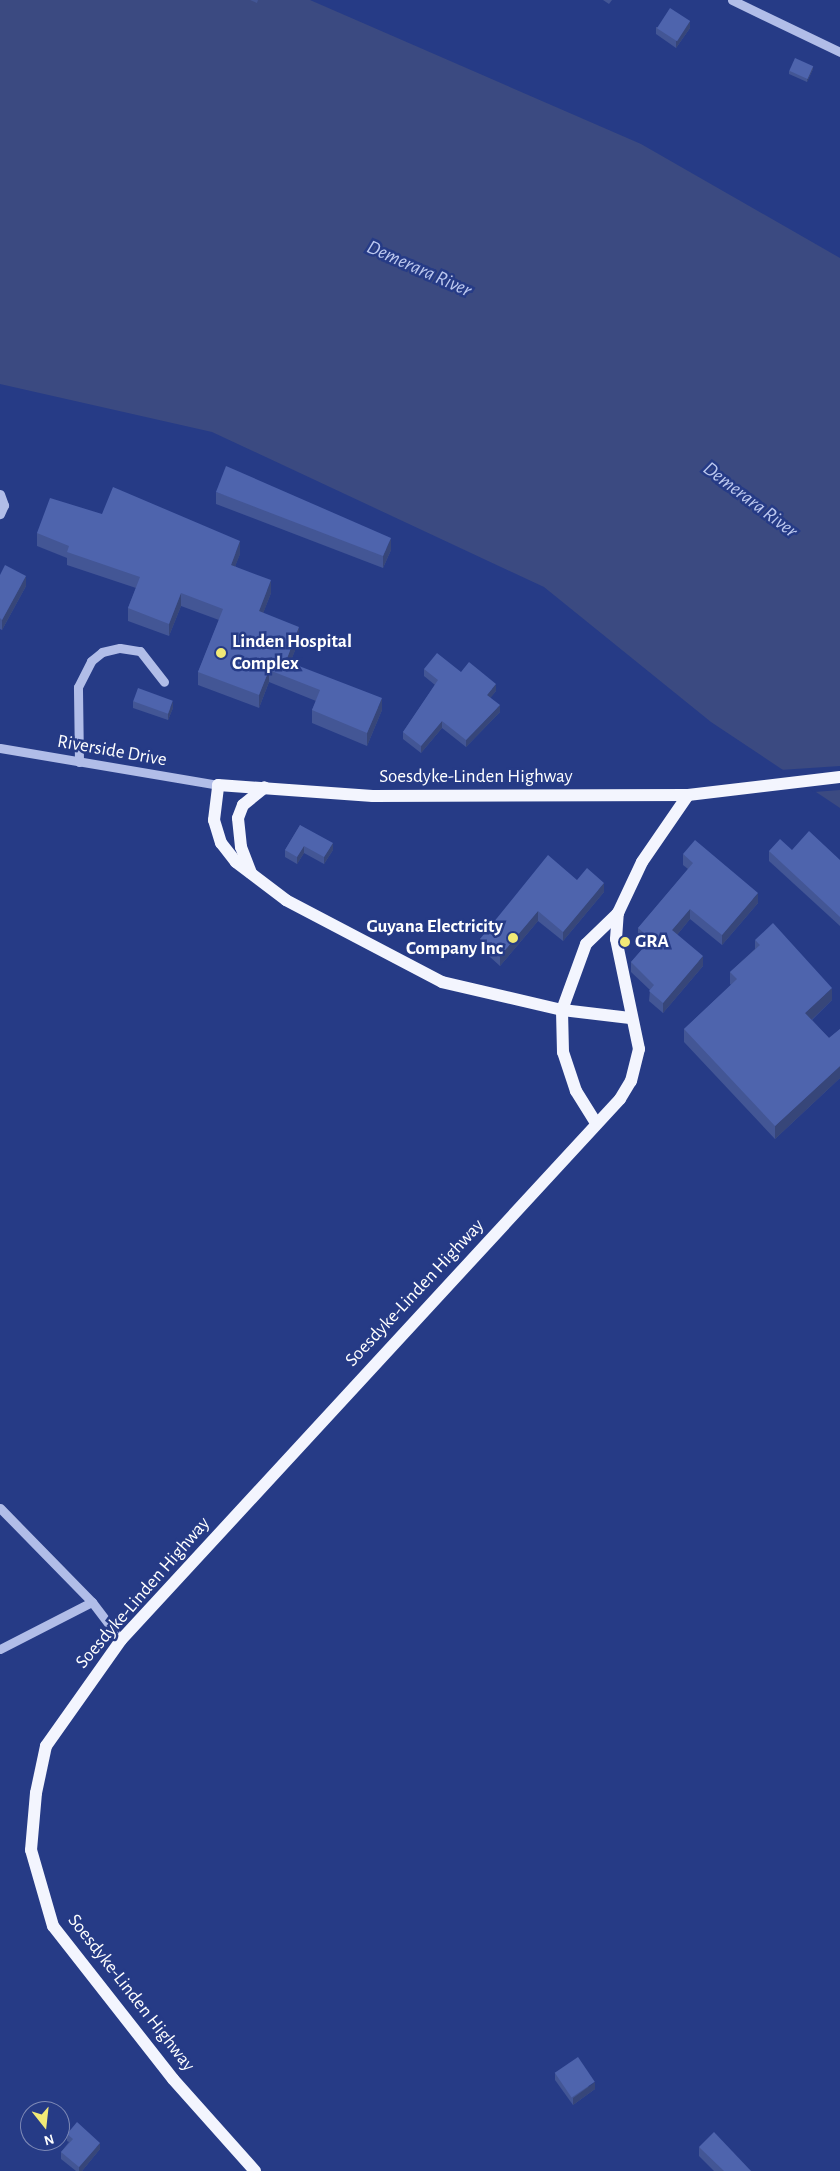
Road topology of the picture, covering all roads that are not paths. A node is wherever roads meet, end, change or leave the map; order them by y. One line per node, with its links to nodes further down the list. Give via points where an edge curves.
1 (732, 0): 2 (street)
2 (840, 52)
3 (0, 494): 4 (street, via 4,505)
4 (0, 514)
5 (164, 682): 7 (street, via 140,650 120,648 102,652 91,662 78,687)
6 (0, 748): 7 (street, Riverside Drive)
7 (79, 762): 9 (street, Riverside Drive)
8 (840, 778): 11 (main road, Soesdyke-Linden Highway, via 778,782)
9 (218, 785): 10 (main road, Soesdyke-Linden Highway); 12 (main road, via 214,820 221,843)
10 (265, 787): 11 (main road, Soesdyke-Linden Highway, via 373,796); 12 (main road, via 243,805 238,818 242,847)
11 (688, 795): 13 (main road, Soesdyke-Linden Highway, via 642,862)
12 (251, 873): 14 (main road, via 294,904 442,982)
13 (618, 913): 14 (main road, Soesdyke-Linden Highway, via 586,944); 15 (main road, Soesdyke-Linden Highway, via 616,939)
14 (562, 1010): 15 (main road); 16 (main road, Soesdyke-Linden Highway, via 563,1052 576,1091)
15 (630, 1018): 16 (main road, Soesdyke-Linden Highway, via 639,1049 631,1081)
16 (596, 1123): 19 (main road, Soesdyke-Linden Highway)
17 (0, 1508): 18 (street)
18 (92, 1602): 19 (street); 20 (street)
19 (121, 1640): 21 (main road, Soesdyke-Linden Highway, via 46,1746 36,1793 31,1850 38,1884 54,1926 173,2079)
20 (0, 1649)
21 (255, 2171)

